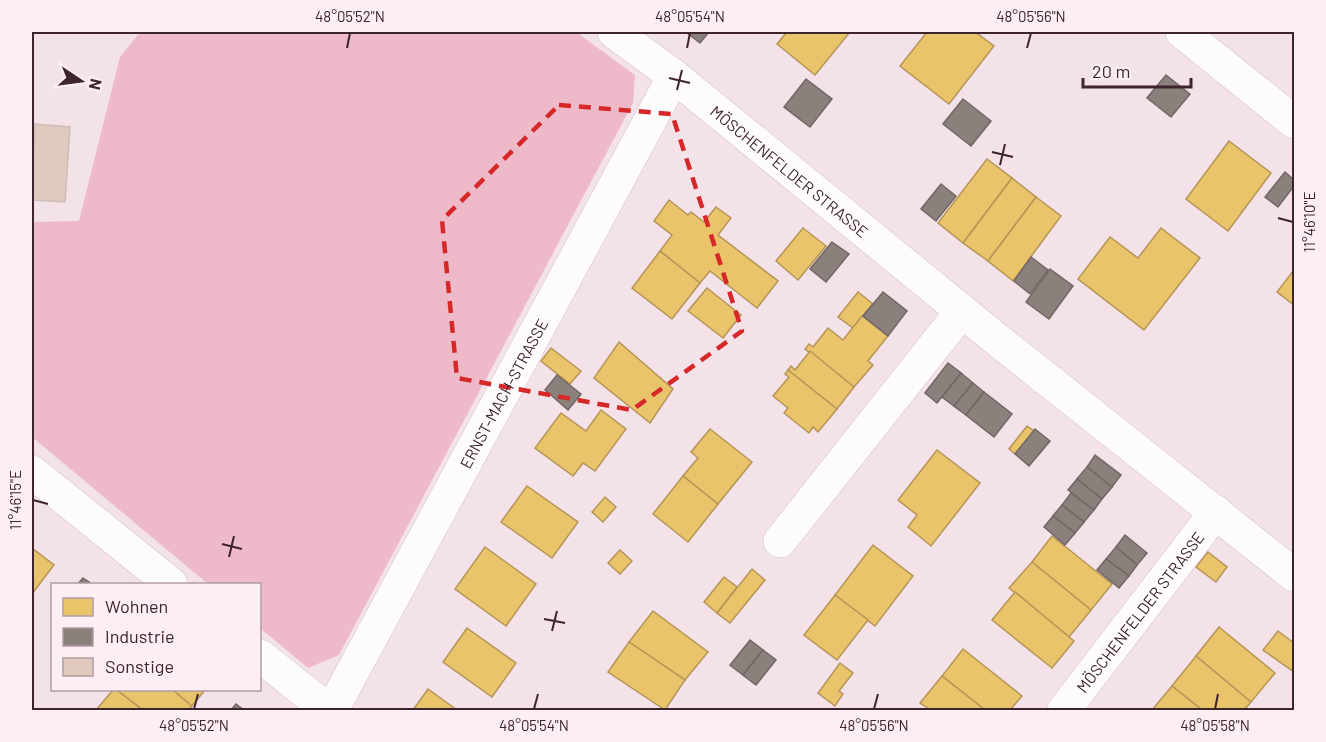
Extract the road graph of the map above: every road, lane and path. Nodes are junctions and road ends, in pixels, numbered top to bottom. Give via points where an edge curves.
1 (614, 32) edge
2 (1182, 32) edge
3 (674, 76) junction
4 (1294, 122) edge
5 (962, 311) junction
6 (32, 472) edge
7 (1216, 512) junction
8 (780, 542) dead end
9 (1294, 575) edge
10 (169, 583) edge
11 (261, 657) edge
12 (330, 711) edge
13 (1064, 711) edge

1 - 3 street, MÖSCHENFELDER STRASSE
2 - 4 street
3 - 5 street, MÖSCHENFELDER STRASSE
3 - 12 street, ERNST-MACH-STRASSE
5 - 7 street, MÖSCHENFELDER STRASSE
5 - 8 street
6 - 10 street
7 - 9 street, MÖSCHENFELDER STRASSE
7 - 13 street, MÖSCHENFELDER STRASSE
11 - 12 street

